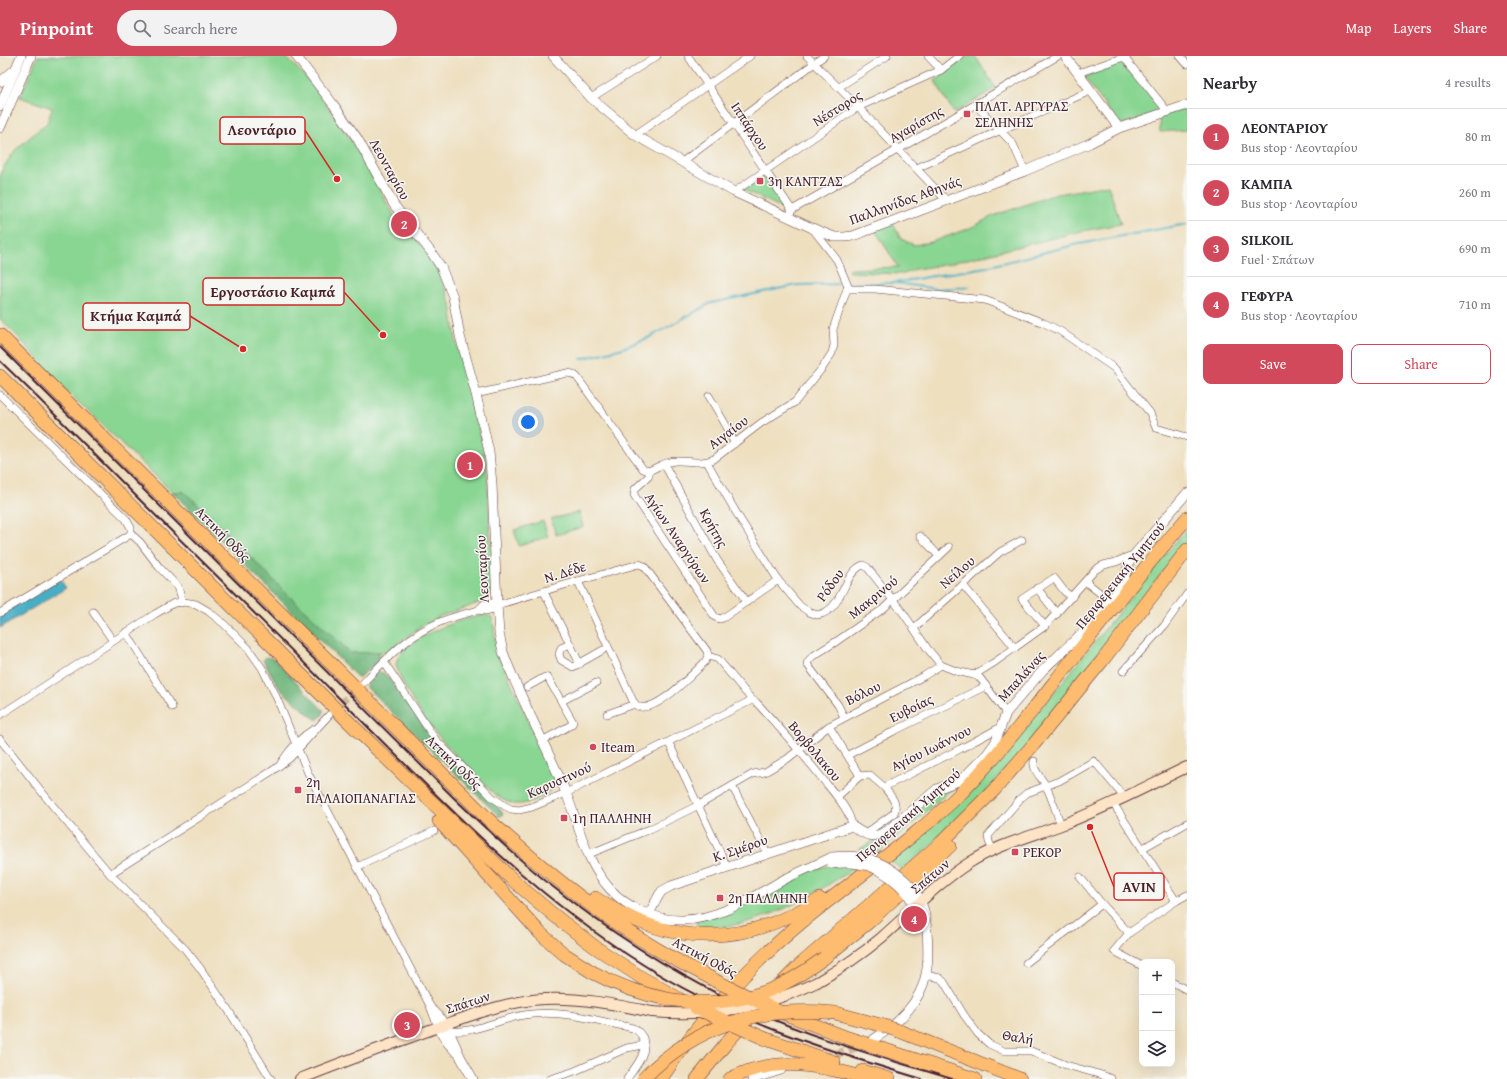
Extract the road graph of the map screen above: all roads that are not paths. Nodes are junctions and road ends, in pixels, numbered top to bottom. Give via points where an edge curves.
1 (21, 56) edge
2 (31, 56) edge
3 (296, 56) edge
4 (553, 56) edge
5 (657, 56) edge
6 (688, 56) edge
7 (750, 56) edge
8 (807, 56) edge
9 (824, 56) edge
10 (887, 56) edge
11 (928, 56) edge
12 (959, 56) edge
13 (1058, 56) edge
14 (1065, 56) edge
15 (1125, 56) edge
16 (1180, 56) edge
17 (814, 64) junction
18 (1187, 64) edge
19 (16, 67) junction
20 (941, 70) junction
21 (1078, 73) junction
22 (0, 82) edge
23 (707, 85) junction
24 (839, 87) junction
25 (1090, 91) junction
26 (6, 96) edge
27 (591, 98) junction
28 (976, 105) junction
29 (1187, 105) edge
30 (0, 106) edge
31 (858, 107) junction
32 (1168, 112) junction
33 (733, 124) junction
34 (0, 128) edge
35 (1119, 128) junction
36 (1001, 130) junction
37 (635, 135) junction
38 (899, 150) junction
39 (682, 162) junction
40 (917, 168) junction
41 (765, 171) junction
42 (1025, 171) junction
43 (734, 192) junction
44 (946, 200) junction
45 (790, 213) junction
46 (812, 228) junction
47 (848, 288) junction
48 (0, 335) edge
49 (0, 376) edge
50 (0, 386) edge
51 (0, 394) edge
52 (476, 394) junction
53 (709, 396) dead end
54 (47, 421) junction
55 (1187, 438) edge
56 (734, 444) junction
57 (708, 462) junction
58 (664, 464) junction
59 (649, 471) junction
60 (1187, 493) edge
61 (1187, 518) edge
62 (131, 534) junction
63 (920, 536) dead end
64 (1022, 540) dead end
65 (949, 547) dead end
66 (1187, 550) edge
67 (1134, 555) junction
68 (939, 556) junction
69 (578, 580) junction
70 (778, 580) junction
71 (1086, 582) junction
72 (963, 585) junction
73 (1037, 588) junction
74 (544, 592) junction
75 (1187, 594) edge
76 (1072, 597) junction
77 (894, 600) junction
78 (1110, 601) junction
79 (747, 602) junction
80 (181, 603) junction
81 (496, 606) junction
82 (93, 612) dead end
83 (0, 613) edge
84 (1057, 614) junction
85 (1045, 626) junction
86 (914, 628) junction
87 (126, 632) junction
88 (114, 641) junction
89 (570, 644) junction
90 (1015, 648) junction
91 (603, 650) dead end
92 (708, 656) junction
93 (384, 662) junction
94 (580, 664) junction
95 (941, 665) junction
96 (1123, 671) dead end
97 (974, 674) junction
98 (363, 683) tunnel mouth
99 (596, 683) dead end
100 (986, 686) junction
101 (527, 687) dead end
102 (751, 700) junction
103 (562, 701) junction
104 (635, 704) junction
105 (172, 707) dead end
106 (1006, 713) junction
107 (329, 714) tunnel mouth
108 (608, 714) dead end
109 (0, 716) edge
110 (844, 717) junction
111 (829, 726) junction
112 (999, 728) junction
113 (357, 730) junction
114 (1, 741) edge
115 (542, 741) junction
116 (669, 743) junction
117 (1034, 744) junction
118 (298, 746) junction
119 (799, 750) junction
120 (848, 755) junction
121 (1034, 761) dead end
122 (1187, 767) edge
123 (860, 776) junction
124 (1046, 785) junction
125 (732, 786) junction
126 (884, 787) junction
127 (566, 793) junction
128 (837, 797) junction
129 (1124, 797) junction
130 (470, 801) junction
131 (1113, 803) junction
132 (699, 805) junction
133 (930, 820) junction
134 (1187, 822) edge
135 (1061, 825) junction
136 (852, 826) junction
137 (434, 831) dead end
138 (865, 834) junction
139 (1143, 848) junction
140 (993, 850) junction
141 (767, 853) junction
142 (589, 854) junction
143 (357, 867) junction
144 (727, 867) junction
145 (110, 874) junction
146 (1080, 877) dead end
147 (1187, 895) edge
148 (1176, 901) junction
149 (918, 904) junction
150 (1102, 904) junction
151 (650, 914) junction
152 (1129, 933) junction
153 (1026, 963) dead end
154 (1139, 964) edge
155 (926, 975) junction
156 (1175, 984) edge
157 (1187, 990) edge
158 (443, 1029) junction
159 (874, 1039) tunnel mouth
160 (644, 1045) junction
161 (781, 1070) dead end
162 (272, 1079) edge
163 (300, 1079) edge
164 (304, 1079) edge
165 (473, 1079) edge
166 (550, 1079) edge
167 (627, 1079) edge
168 (643, 1079) edge
169 (661, 1079) edge
170 (697, 1079) edge
171 (730, 1079) edge
172 (752, 1079) edge
173 (870, 1079) edge
174 (889, 1079) edge
175 (975, 1079) edge
176 (1020, 1079) edge
177 (1111, 1079) edge

1 - 19 street
2 - 26 street
3 - 52 street, Λεονταρίου via 351,129 394,205 427,245 441,267 455,303 460,336
4 - 27 street, Παλληνίδος Αθηνάς
5 - 27 street
6 - 23 street, Ιππάρχου
7 - 23 street
8 - 17 street
9 - 17 street
10 - 24 street
11 - 20 street
12 - 20 street, Νέστορος
13 - 28 street, Αγαρίστης
14 - 21 street
15 - 21 street
15 - 32 street
16 - 18 street
17 - 24 street
17 - 33 street
19 - 22 street
19 - 26 street
20 - 31 street, Νέστορος
21 - 25 street
23 - 33 street, Ιππάρχου
23 - 37 street
24 - 31 street
25 - 35 street
25 - 36 street
26 - 30 street
26 - 34 street
27 - 37 street, Παλληνίδος Αθηνάς
28 - 36 street
28 - 38 street, Αγαρίστης
29 - 32 street, Παλληνίδος Αθηνάς
31 - 38 street
31 - 41 street, Νέστορος
32 - 35 street, Παλληνίδος Αθηνάς
33 - 39 street
33 - 41 street, Ιππάρχου
35 - 42 street, Παλληνίδος Αθηνάς
36 - 40 street
36 - 42 street via 1013,144
37 - 39 street, Παλληνίδος Αθηνάς
38 - 40 street
38 - 45 street, Αγαρίστης
39 - 43 street, Παλληνίδος Αθηνάς
40 - 44 street
41 - 43 street, Νέστορος
41 - 45 street, Ιππάρχου
42 - 44 street, Παλληνίδος Αθηνάς
43 - 45 street, Παλληνίδος Αθηνάς
44 - 46 street, Παλληνίδος Αθηνάς via 853,236 834,237
45 - 46 street, Παλληνίδος Αθηνάς
46 - 47 street via 837,260
47 - 55 street via 985,300 1044,323 1114,368 1150,413 1156,428
47 - 56 street, Αιγαίου via 833,329 832,354 823,367 795,402
48 - 130 highway, Αττική Οδός
49 - 54 highway
50 - 54 highway
51 - 62 street via 126,519
52 - 59 street via 567,373 573,374 639,464
52 - 81 street, Λεονταρίου via 492,474
53 - 56 street
54 - 113 highway
56 - 57 street, Αιγαίου
57 - 58 street, Αιγαίου via 675,460
57 - 70 street, Ρόδου
58 - 59 street, Αιγαίου
58 - 79 street, Κρήτης via 717,560
59 - 79 street, Αγίων Αναργύρων via 649,476 635,489 634,495 716,617 720,619
60 - 67 street, Μπαλάνας
61 - 133 highway, Περιφερειακή Υμηττού via 999,751 963,790
62 - 80 street via 178,587
62 - 83 street
63 - 68 street
64 - 72 street, Νείλου via 1000,552
65 - 68 street, Μακρινού
66 - 117 highway
67 - 71 street via 1102,565
67 - 78 street, Μπαλάνας via 1122,584
68 - 77 street, Μακρινού
69 - 74 street, Ν. Δέδε
69 - 92 street, Ν. Δέδε via 639,564 644,566 707,651
69 - 104 street
70 - 77 street, Ρόδου via 804,609 817,615 823,614 832,608 851,576 863,565
70 - 79 street
71 - 76 street
71 - 78 street
72 - 86 street, Νείλου
72 - 90 street
73 - 76 street via 1054,578
73 - 84 street
73 - 85 street via 1022,599
74 - 81 street, Ν. Δέδε
74 - 89 street
75 - 96 street via 1164,626
76 - 84 street
77 - 86 street, Ρόδου
77 - 110 street, Μακρινού via 808,661 807,664 838,704
78 - 106 street, Μπαλάνας via 1083,632 1043,670
80 - 87 street via 174,603
80 - 118 street via 196,604 208,611 248,648 262,668
81 - 93 street, Ν. Δέδε via 490,610 478,610 450,618 426,629 406,642
81 - 115 street, Λεονταρίου via 503,652
82 - 88 street
84 - 85 street
85 - 90 street
86 - 95 street, Ρόδου via 926,648
87 - 88 street
87 - 105 street
88 - 109 street
89 - 94 street
89 - 94 street via 561,648 561,660 573,667
90 - 97 street
91 - 94 street
92 - 102 street, Βορβολακου via 718,659
92 - 104 street via 705,662 668,696 646,707
93 - 98 street, Ν. Δέδε
93 - 127 street, Καρυστινού via 435,739 498,802 511,809 524,810
95 - 97 street, Ρόδου
95 - 110 street, Βόλου
97 - 100 street
99 - 103 street
100 - 106 street
100 - 120 street, Ευβοίας
101 - 103 street via 545,677 548,678
102 - 116 street, Καρυστινού
102 - 119 street, Βορβολακου via 756,702
103 - 115 street via 573,722
104 - 108 street
106 - 112 street, Μπαλάνας
107 - 118 street via 316,728 305,734
110 - 111 street, Βόλου
111 - 119 street, Βόλου
111 - 120 street
112 - 126 street, Αγίου Ιωάννου
112 - 138 street, Μπαλάνας via 995,743 987,754 961,780 937,789 881,834
113 - 117 highway, bridge via 540,933 564,954 619,986 679,1001 709,1002 740,999 771,990 792,980 824,958 870,921 964,833
113 - 174 highway, bridge via 497,865 555,916 616,962 669,994 730,1025 813,1056
114 - 145 street
115 - 127 street, Λεονταρίου
116 - 127 street, Καρυστινού
116 - 132 street
117 - 170 highway via 995,789 941,843 800,965 733,1036
118 - 143 street via 308,773
118 - 145 street via 264,777
119 - 125 street, Βόλου via 765,772 755,773
119 - 128 street, Βορβολακου
120 - 123 street
121 - 124 street via 1035,769
122 - 129 main road, Σπάτων
123 - 126 street, Αγίου Ιωάννου via 870,775
123 - 128 street
124 - 129 street via 1059,781 1094,761
124 - 135 street
124 - 140 street via 1020,798 991,833 988,839
125 - 132 street, Βόλου
125 - 141 street
126 - 138 street via 894,801 894,813
127 - 142 street, Λεονταρίου
128 - 136 street, Βορβολακου via 852,820
129 - 131 main road, Σπάτων
130 - 133 highway via 554,869 605,904 662,930 702,935 742,932 787,917 837,887
130 - 175 highway, Αττική Οδός, bridge via 521,850 613,921 657,949 778,1011 848,1038
131 - 135 main road, Σπάτων
131 - 139 street
132 - 142 street, Βόλου
132 - 144 street
133 - 169 highway, Περιφερειακή Υμηττού via 779,942 717,1005
134 - 139 street
135 - 140 main road, Σπάτων
136 - 138 street
136 - 141 street, Κ. Σμέρου
137 - 143 street
139 - 148 street
140 - 149 main road, Σπάτων via 959,870
141 - 144 street, Κ. Σμέρου
142 - 151 street, Λεονταρίου via 610,889 630,905
143 - 158 street
144 - 151 street, Κ. Σμέρου via 662,891
145 - 162 street via 200,968
146 - 150 street
147 - 148 street
148 - 152 street
149 - 151 street, Λεονταρίου, bridge via 894,870 876,861 845,856 811,867 734,906 706,917 670,920
149 - 155 street, Λεονταρίου via 927,932
149 - 158 main road, Σπάτων, bridge via 862,953 817,982 774,1000 732,1010 687,1014 544,1005 514,1009
150 - 152 street
150 - 153 street
152 - 154 street via 1114,951
155 - 159 street, Λεονταρίου via 916,998 906,1012 887,1031
155 - 177 street, Θαλή via 940,978 944,982 969,1022 989,1044 1004,1051 1031,1051
156 - 157 street
158 - 160 street via 464,1032 525,1014 554,1014 590,1018 634,1029 641,1034
158 - 163 main road, Σπάτων via 355,1057
158 - 164 main road, Σπάτων via 358,1062
158 - 165 street via 453,1040
160 - 166 street via 627,1048
160 - 167 street via 643,1053
161 - 172 street
168 - 176 highway, bridge via 692,1040 712,1030 761,1014 815,1011 835,1013 884,1026
171 - 173 highway via 760,1068 793,1064 820,1067

